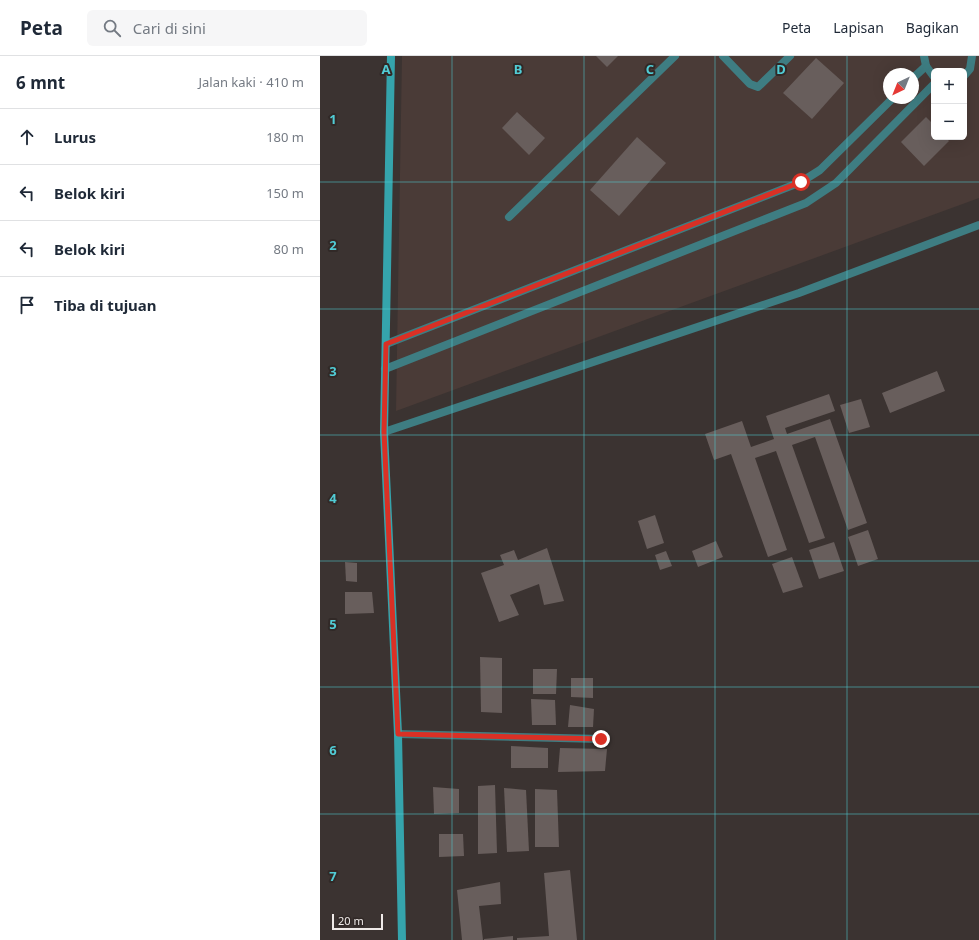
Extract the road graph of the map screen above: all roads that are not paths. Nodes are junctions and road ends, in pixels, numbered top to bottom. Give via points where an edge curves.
1 (391, 56) edge
2 (675, 56) edge
3 (723, 56) edge
4 (790, 56) edge
5 (924, 56) edge
6 (974, 59) edge
7 (926, 66) junction
8 (919, 72) edge
9 (967, 72) edge
10 (931, 73) edge
11 (931, 87) edge
12 (887, 104) edge
13 (509, 217) dead end
14 (979, 225) edge
15 (386, 344) junction
16 (385, 369) junction
17 (384, 432) junction
18 (398, 734) junction
19 (601, 739) dead end
20 (402, 940) edge

1 - 15 street
2 - 13 street
3 - 4 street via 750,84 758,87
5 - 7 street
6 - 9 street
7 - 8 street
7 - 10 street
11 - 16 street via 836,183 806,203
12 - 15 street via 820,170 801,182
14 - 17 street via 798,293
15 - 16 street
16 - 17 street
17 - 18 street
18 - 19 street
18 - 20 street

